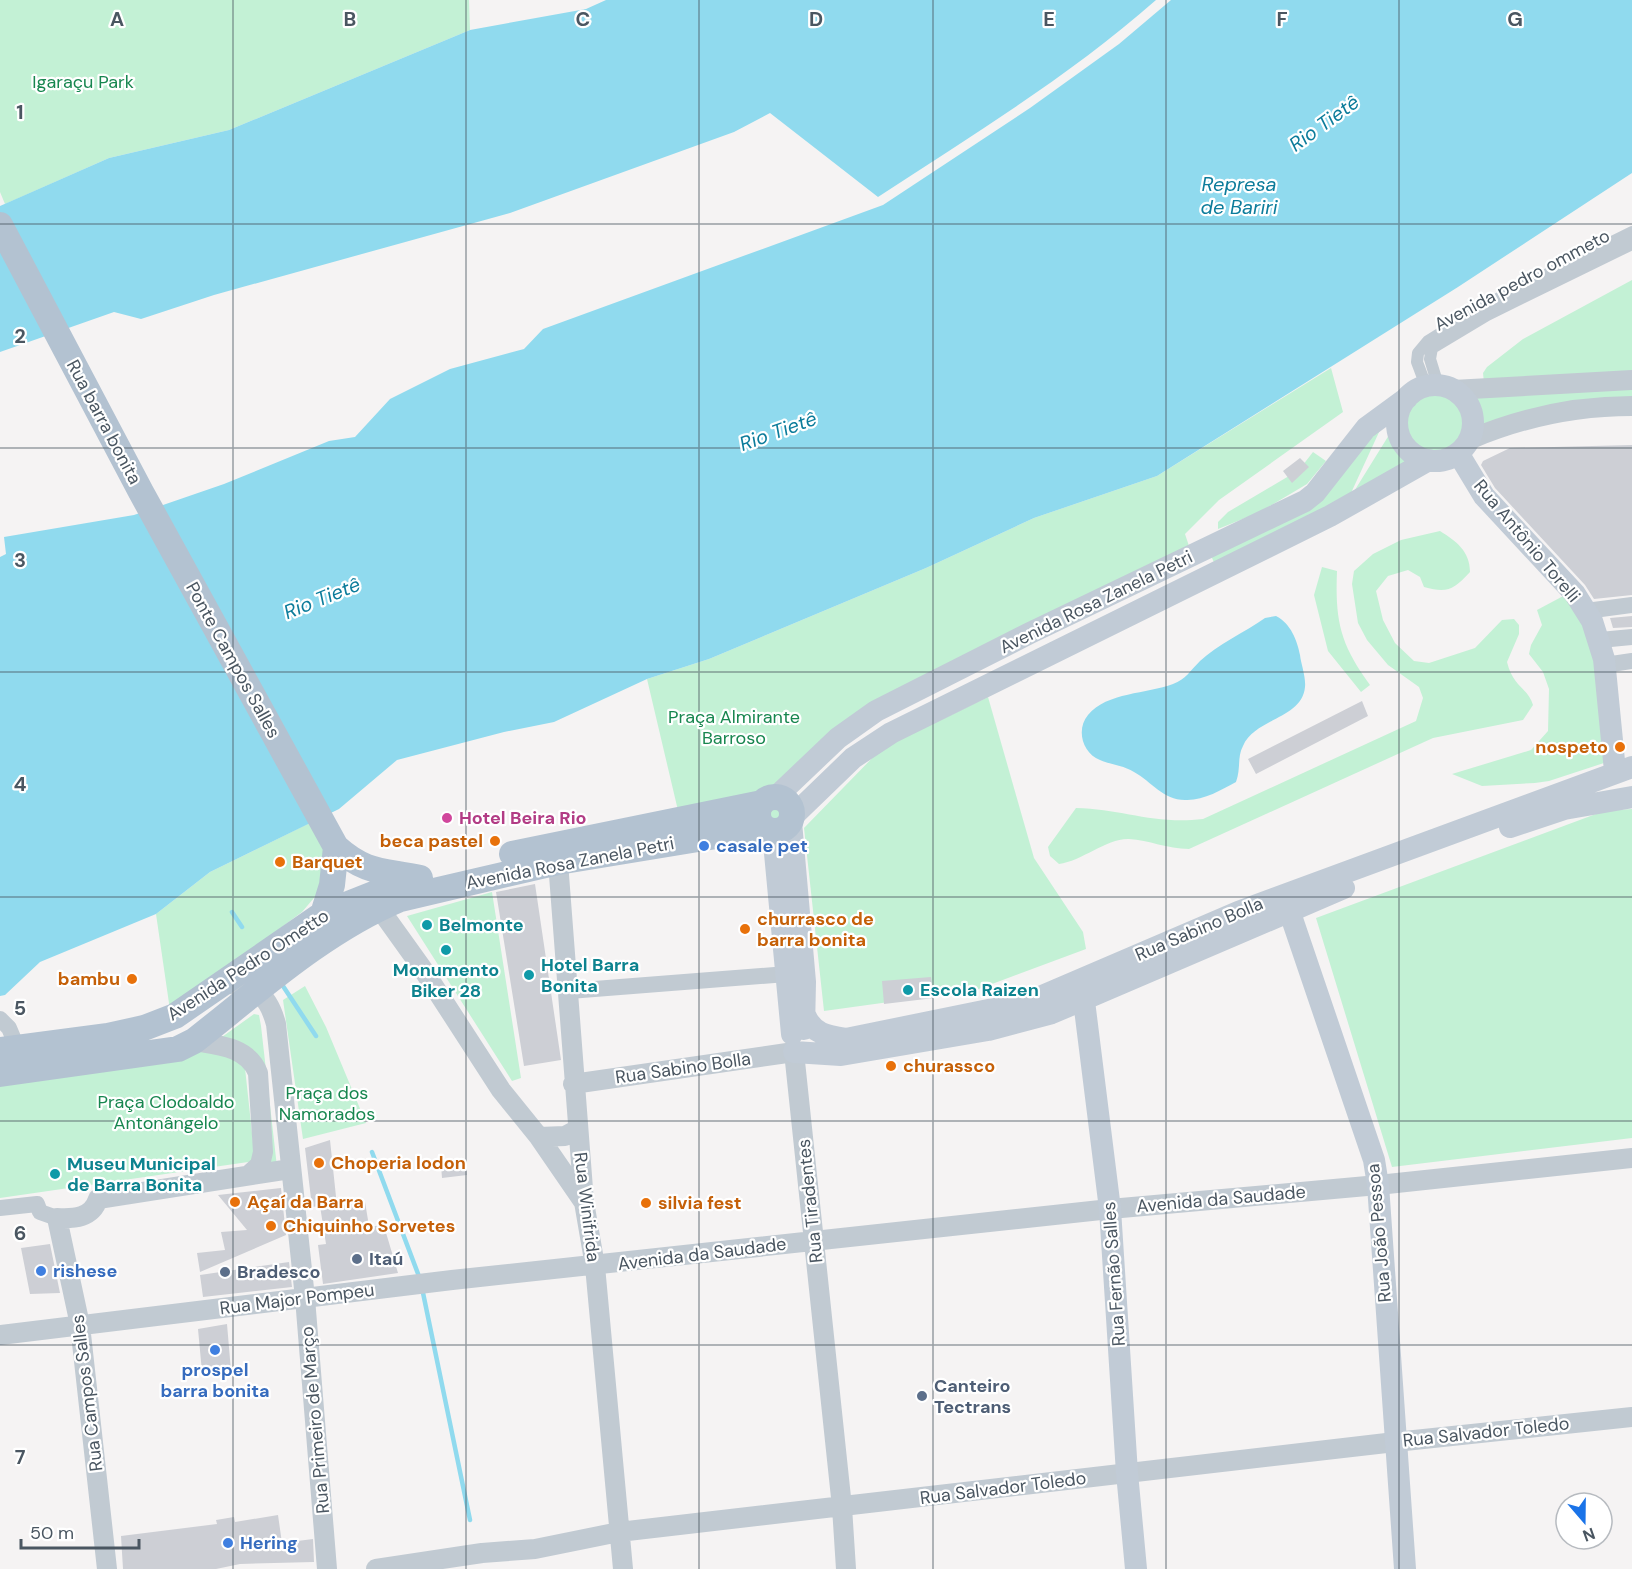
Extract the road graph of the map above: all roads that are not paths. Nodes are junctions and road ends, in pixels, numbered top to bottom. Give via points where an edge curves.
1 (0, 225) edge
2 (1632, 232) edge
3 (1632, 243) edge
4 (1632, 380) edge
5 (1431, 390) junction
6 (1632, 406) edge
7 (1464, 446) junction
8 (1429, 460) junction
9 (141, 492) joint
10 (1200, 551) junction
11 (1211, 573) junction
12 (1632, 605) edge
13 (1586, 611) junction
14 (1632, 637) edge
15 (1600, 640) junction
16 (1632, 661) edge
17 (1605, 665) junction
18 (1619, 770) edge
19 (1632, 796) edge
20 (1597, 802) junction
21 (776, 816) junction
22 (331, 838) junction
23 (557, 853) junction
24 (420, 878) junction
25 (379, 908) junction
26 (1289, 910) junction
27 (323, 914) junction
28 (269, 970) junction
29 (787, 974) junction
30 (1083, 989) junction
31 (569, 991) junction
32 (806, 1015) junction
33 (175, 1016) junction
34 (0, 1019) edge
35 (186, 1045) junction
36 (794, 1052) junction
37 (9, 1060) edge
38 (573, 1084) junction
39 (578, 1130) junction
40 (539, 1137) junction
41 (1632, 1158) edge
42 (290, 1169) junction
43 (249, 1175) junction
44 (1378, 1185) junction
45 (584, 1202) junction
46 (0, 1208) edge
47 (1110, 1209) junction
48 (57, 1218) junction
49 (814, 1241) junction
50 (595, 1266) junction
51 (304, 1298) junction
52 (80, 1325) junction
53 (0, 1335) edge
54 (1632, 1417) edge
55 (1395, 1442) junction
56 (1127, 1473) junction
57 (842, 1507) junction
58 (619, 1532) junction
59 (107, 1569) edge
60 (327, 1569) edge
61 (376, 1569) edge
62 (623, 1569) edge
63 (846, 1569) edge
64 (1136, 1569) edge
65 (1405, 1569) edge

1 - 9 main road, Rua barra bonita
2 - 5 street, Avenida pedro ommeto via 1491,302 1428,341 1418,353 1417,362
3 - 5 street, Avenida pedro ommeto via 1487,315 1432,348
4 - 5 street
5 - 7 main road via 1469,406 1473,417
5 - 8 main road via 1399,416 1400,435 1406,447
5 - 10 main road, Avenida Rosa Zanela Petri via 1366,428 1311,498
6 - 7 street via 1519,420
7 - 8 main road via 1447,459
7 - 13 main road, Rua Antônio Torelli via 1484,496 1575,594
8 - 11 main road, Avenida Rosa Zanela Petri via 1330,516
9 - 22 main road, Ponte Campos Salles
10 - 11 main road
10 - 21 main road, Avenida Rosa Zanela Petri via 876,711 838,738
11 - 21 main road, Avenida Rosa Zanela Petri via 870,745
12 - 13 street
13 - 15 main road, Rua Antônio Torelli
14 - 15 street
15 - 17 main road, Rua Antônio Torelli
16 - 17 street
17 - 18 main road, Rua Antônio Torelli
18 - 19 main road, Rua Antônio Torelli via 1621,788
18 - 20 main road
18 - 30 main road, Rua Sabino Bolla via 1238,912
19 - 20 main road, Rua Sabino Bolla
20 - 26 main road, Rua Sabino Bolla via 1414,860
21 - 23 main road, Avenida Rosa Zanela Petri
21 - 29 main road, Rua Tiradentes
21 - 32 main road
22 - 24 main road via 354,863
22 - 27 main road via 332,885
23 - 24 main road, Avenida Rosa Zanela Petri
23 - 25 main road, Avenida Rosa Zanela Petri
23 - 31 street, Rua Winifrida
24 - 27 main road, Avenida Pedro Ometto
25 - 28 main road, Avenida Pedro Ometto
25 - 40 street via 501,1090
26 - 30 main road, Rua Sabino Bolla
26 - 44 main road, Rua João Pessoa via 1374,1160
27 - 28 main road, Avenida Pedro Ometto
28 - 33 main road, Avenida Pedro Ometto via 223,983
28 - 35 main road, Avenida Pedro Ometto
28 - 42 street, Rua Primeiro de Março
29 - 31 street
29 - 36 main road, Rua Tiradentes
30 - 32 main road, Rua Sabino Bolla via 846,1039 823,1036
30 - 36 main road, Rua Sabino Bolla via 1052,1013 988,1030 841,1055
30 - 47 main road, Rua Fernão Salles
31 - 38 street, Rua Winifrida
32 - 36 main road via 804,1032
33 - 35 main road via 171,1029
33 - 37 main road, Avenida Pedro Ometto
34 - 37 street via 9,1028
35 - 37 main road, Avenida Pedro Ometto
35 - 43 street via 234,1050 255,1066 263,1152 260,1165
36 - 38 street, Rua Sabino Bolla
36 - 49 street, Rua Tiradentes
38 - 39 street, Rua Winifrida
39 - 40 street via 565,1136
39 - 45 street, Rua Winifrida
40 - 45 street
41 - 44 street, Avenida da Saudade
42 - 43 street
42 - 51 street, Rua Primeiro de Março
43 - 48 street via 98,1199 88,1213 75,1219
44 - 47 street, Avenida da Saudade
44 - 55 main road, Rua João Pessoa
45 - 50 street, Rua Winifrida
46 - 48 street via 37,1204 40,1212
47 - 49 street, Avenida da Saudade
47 - 56 main road, Rua Fernão Salles
48 - 52 street, Rua Campos Salles
49 - 50 street, Avenida da Saudade
49 - 57 street, Rua Tiradentes
50 - 51 street, Rua Major Pompeu
50 - 58 street, Rua Winifrida
51 - 52 street, Rua Major Pompeu
51 - 60 street, Rua Primeiro de Março
52 - 53 street, Rua Major Pompeu
52 - 59 street, Rua Campos Salles
54 - 55 street, Rua Salvador Toledo
55 - 56 street, Rua Salvador Toledo
55 - 65 main road, Rua João Pessoa
56 - 57 street, Rua Salvador Toledo
56 - 64 main road, Rua Fernão Salles
57 - 58 street, Rua Salvador Toledo
57 - 63 street, Rua Tiradentes
58 - 61 street, Rua Salvador Toledo via 535,1549
58 - 62 street, Rua Winifrida

